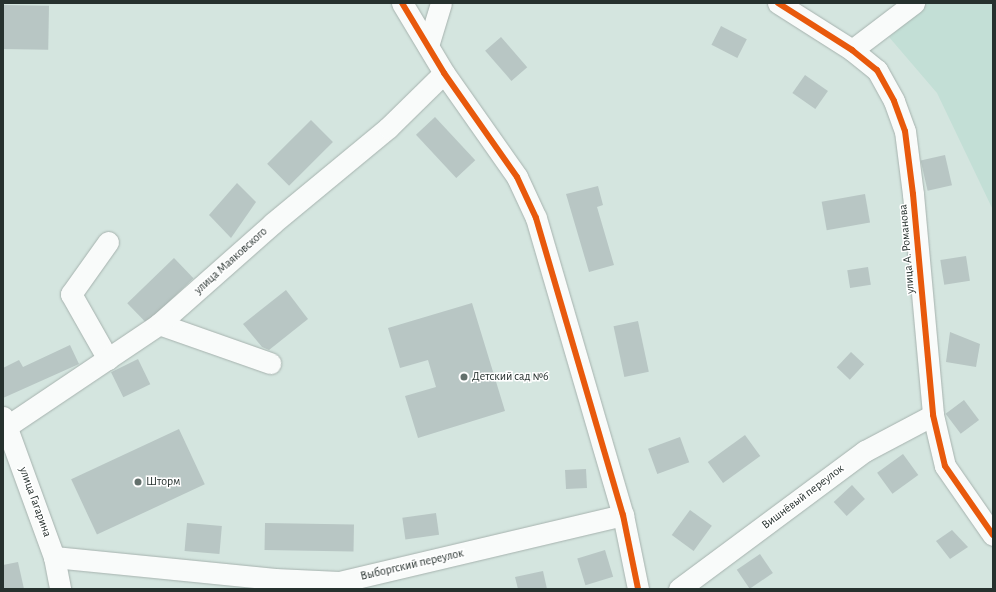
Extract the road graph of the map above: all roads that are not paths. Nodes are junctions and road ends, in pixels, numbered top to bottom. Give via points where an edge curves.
1 (402, 3) edge
2 (441, 3) edge
3 (778, 3) edge
4 (914, 3) edge
5 (428, 46) junction
6 (852, 50) junction
7 (444, 73) junction
8 (108, 242) dead end
9 (159, 324) junction
10 (108, 359) junction
11 (270, 363) dead end
12 (933, 415) junction
13 (5, 424) edge
14 (623, 515) junction
15 (993, 535) edge
16 (54, 557) junction
17 (60, 589) edge
18 (638, 589) edge
19 (679, 589) edge

1 - 5 street
2 - 5 street
3 - 6 street, улица А. Романова
4 - 6 street
5 - 7 street
6 - 12 street, улица А. Романова via 877,70 894,101 905,132
7 - 9 street, улица Маяковского via 388,128 273,223
7 - 14 street via 517,177 536,218
8 - 10 street via 71,294
9 - 10 street, улица Маяковского
9 - 11 street
10 - 13 street, улица Маяковского
12 - 15 street, улица А. Романова via 945,466
12 - 19 street, Вишнёвый переулок via 865,451
13 - 16 street, улица Гагарина
14 - 16 street, Выборгский переулок via 339,582 275,580
14 - 18 street
16 - 17 street, улица Гагарина

